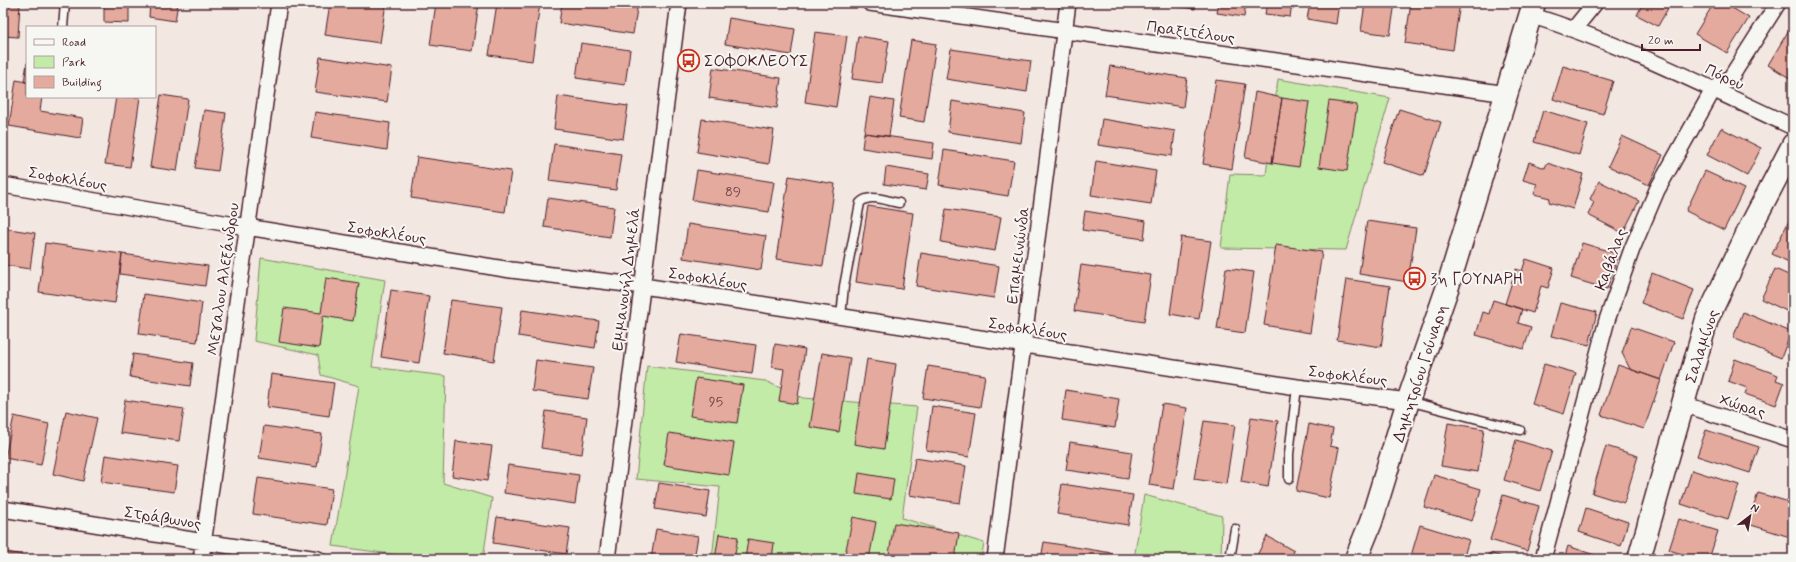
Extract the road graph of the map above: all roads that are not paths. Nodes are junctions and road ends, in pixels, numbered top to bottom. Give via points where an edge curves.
1 (65, 3) edge
2 (279, 3) edge
3 (679, 3) edge
4 (870, 3) edge
5 (1068, 3) edge
6 (1595, 3) edge
7 (1778, 3) edge
8 (1532, 9) edge
9 (63, 26) edge
10 (1574, 28) junction
11 (1064, 31) junction
12 (1713, 90) junction
13 (1507, 94) junction
14 (1793, 127) edge
15 (1793, 145) edge
16 (3, 185) edge
17 (899, 202) dead end
18 (247, 227) junction
19 (642, 286) junction
20 (841, 317) junction
21 (1023, 345) junction
22 (1297, 387) junction
23 (1408, 401) junction
24 (1683, 404) junction
25 (1520, 430) dead end
26 (1793, 440) edge
27 (1288, 479) dead end
28 (3, 508) edge
29 (1235, 529) dead end
30 (204, 542) junction
31 (201, 559) edge
32 (318, 559) edge
33 (607, 559) edge
34 (995, 559) edge
35 (1230, 559) edge
36 (1356, 559) edge
37 (1543, 559) edge
38 (1639, 559) edge

1 - 9 lane
2 - 18 street, Μεγαλου Αλεξάνδρου
3 - 19 street, Εμμανουήλ Δημελά
4 - 11 street, Πραξιτέλους
5 - 11 street, Επαμεινώνδα
6 - 10 street
7 - 12 street, Καβάλας via 1731,77
8 - 10 street, Πόρου
8 - 13 main road, Δημητρίου Γούναρη
10 - 12 street, Πόρου
11 - 13 street, Πραξιτέλους
11 - 21 street, Επαμεινώνδα
12 - 14 street, Πόρου
12 - 37 street, Καβάλας via 1657,190 1632,249 1608,320
13 - 23 main road, Δημητρίου Γούναρη via 1447,289
15 - 24 main road, Σαλαμίνος via 1707,319
16 - 18 street, Σοφοκλέους
17 - 20 lane via 864,198 860,202 844,286
18 - 19 street, Σοφοκλέους via 511,270
18 - 30 street, Μεγαλου Αλεξάνδρου
19 - 20 street, Σοφοκλέους
19 - 33 street, Εμμανουήλ Δημελά
20 - 21 street, Σοφοκλέους
21 - 22 street, Σοφοκλέους
21 - 34 street, Επαμεινώνδα
22 - 23 street, Σοφοκλέους
22 - 27 lane
23 - 25 lane
23 - 36 main road, Δημητρίου Γούναρη via 1371,522
24 - 26 street, Χώρας
24 - 38 main road, Σαλαμίνος
28 - 30 street, Στράβωνος
29 - 35 lane
30 - 31 street, Μεγαλου Αλεξάνδρου
30 - 32 street, Στράβωνος

